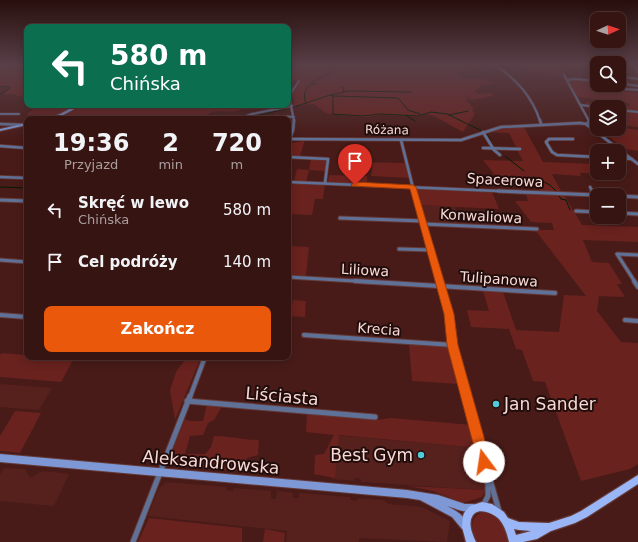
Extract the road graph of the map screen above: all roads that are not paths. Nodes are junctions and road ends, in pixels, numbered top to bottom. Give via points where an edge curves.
1 (522, 89) edge
2 (573, 89) edge
3 (291, 103) edge
4 (581, 105) junction
5 (292, 106) joint
6 (590, 106) edge
7 (74, 108) edge
8 (282, 108) edge
9 (626, 111) edge
10 (638, 112) edge
11 (0, 114) edge
12 (18, 114) dead end
13 (56, 116) edge
14 (246, 116) edge
15 (291, 118) edge
16 (294, 118) junction
17 (0, 124) edge
18 (541, 124) junction
19 (586, 124) junction
20 (22, 125) joint
21 (0, 130) edge
22 (483, 132) junction
23 (291, 134) edge
24 (573, 139) dead end
25 (401, 140) junction
26 (291, 141) edge
27 (0, 146) edge
28 (24, 148) edge
29 (483, 148) dead end
30 (493, 148) junction
31 (520, 150) dead end
32 (500, 155) dead end
33 (291, 157) edge
34 (590, 157) edge
35 (626, 159) edge
36 (632, 159) junction
37 (638, 164) edge
38 (0, 177) edge
39 (24, 178) edge
40 (291, 182) edge
41 (325, 183) junction
42 (413, 187) junction
43 (590, 195) edge
44 (626, 196) edge
45 (638, 197) edge
46 (0, 200) edge
47 (24, 201) edge
48 (576, 212) dead end
49 (590, 212) edge
50 (626, 213) edge
51 (638, 214) edge
52 (340, 218) dead end
53 (423, 222) junction
54 (537, 229) dead end
55 (399, 249) dead end
56 (431, 250) junction
57 (638, 255) edge
58 (0, 260) edge
59 (24, 262) edge
60 (291, 277) edge
61 (440, 286) junction
62 (638, 287) edge
63 (555, 293) dead end
64 (0, 315) edge
65 (24, 317) edge
66 (625, 320) dead end
67 (638, 321) edge
68 (304, 335) dead end
69 (453, 345) junction
70 (204, 360) edge
71 (187, 401) junction
72 (375, 417) dead end
73 (0, 458) edge
74 (159, 473) junction
75 (488, 479) junction
76 (638, 479) edge
77 (419, 495) junction
78 (483, 506) junction
79 (474, 508) junction
80 (499, 513) junction
81 (508, 522) junction
82 (549, 527) junction
83 (467, 529) junction
84 (133, 542) edge
85 (471, 542) edge
86 (516, 542) edge

1 - 18 street via 533,102
2 - 4 street
3 - 5 street
4 - 6 street
4 - 19 street via 590,121
5 - 16 street
7 - 13 main road
8 - 14 street
9 - 10 street
11 - 12 street
15 - 16 street
16 - 23 street
17 - 20 street
18 - 19 street, Różana
18 - 22 street, Różana
19 - 36 street
20 - 21 main road
22 - 25 street, Różana via 460,140
22 - 30 street
24 - 34 street via 549,139 546,142 557,155
25 - 26 street, Różana
25 - 42 street
27 - 28 street
29 - 30 street
30 - 31 street
30 - 32 street
33 - 41 street via 328,159
35 - 36 street
36 - 37 street
38 - 39 street
40 - 41 street, Spacerowa
41 - 42 street, Spacerowa
42 - 43 street, Spacerowa
42 - 53 street
44 - 45 street
46 - 47 street
48 - 49 street
50 - 51 street
52 - 53 street, Konwaliowa
53 - 54 street, Konwaliowa
53 - 56 street
55 - 56 street
56 - 61 street
57 - 62 street via 617,254
58 - 59 street
60 - 61 street, Liliowa
61 - 63 street, Tulipanowa
61 - 69 street via 449,314
64 - 65 street
66 - 67 street
68 - 69 street, Krecia
69 - 75 street
70 - 71 street
71 - 72 street, Liściasta
71 - 74 street
73 - 74 main road, Aleksandrowska
74 - 77 main road, Aleksandrowska
74 - 84 street
75 - 78 street via 488,496
75 - 80 street
76 - 82 main road via 593,509 572,520
77 - 79 main road, Aleksandrowska via 465,508
77 - 83 main road, Aleksandrowska via 455,514
78 - 79 main road
78 - 80 main road
79 - 83 main road via 468,516
80 - 81 main road
81 - 82 main road via 520,526
81 - 86 main road
82 - 86 main road
83 - 85 main road

